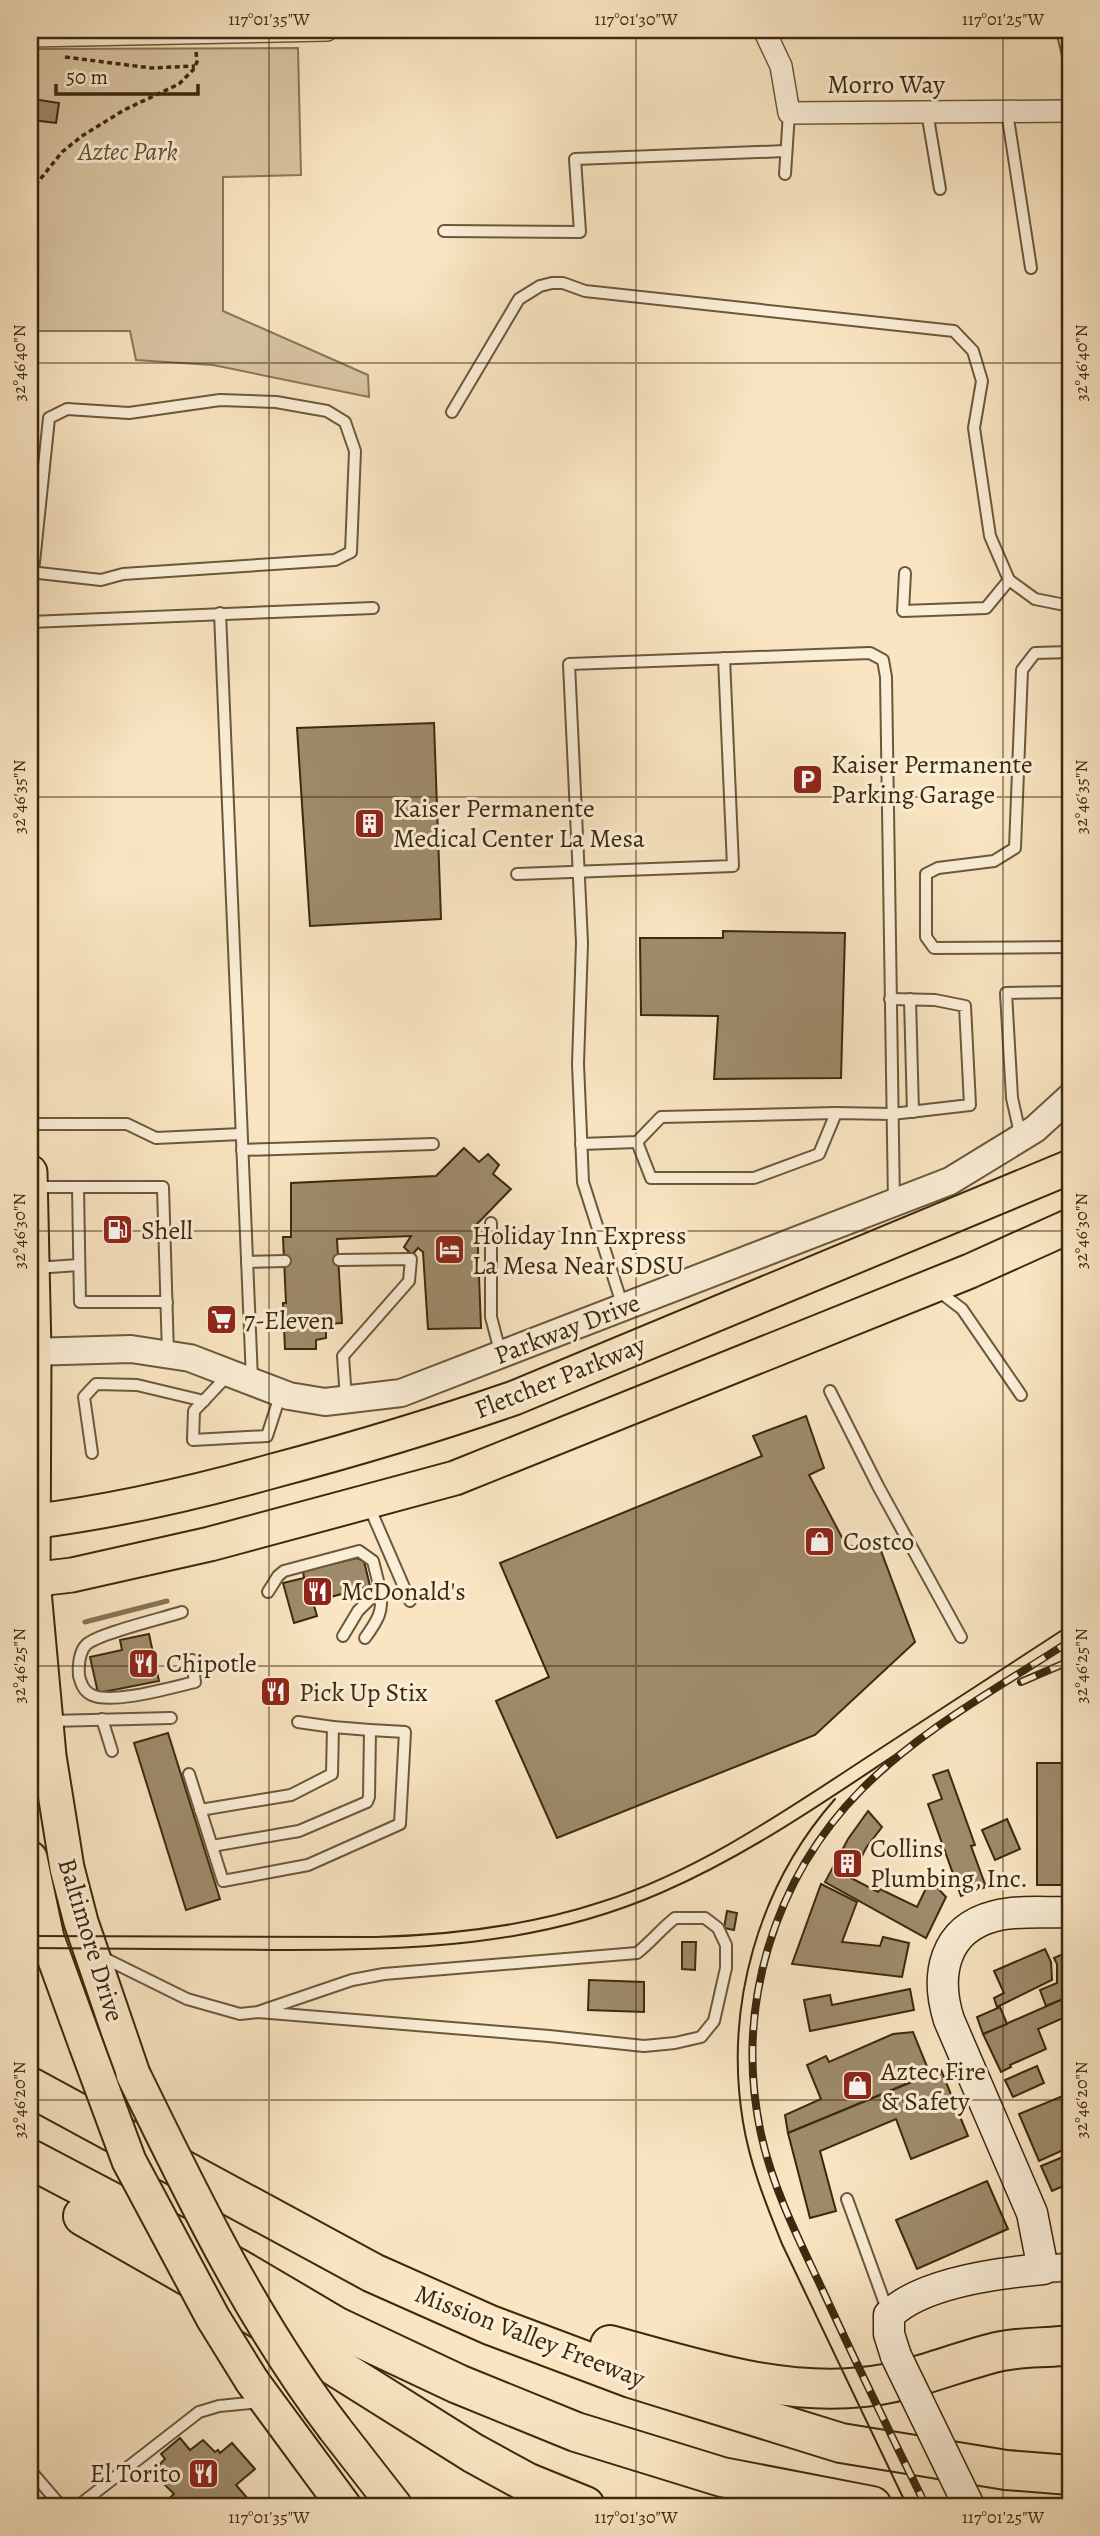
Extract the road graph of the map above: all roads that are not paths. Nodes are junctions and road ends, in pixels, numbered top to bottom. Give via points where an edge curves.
1 (327, 30) edge
2 (764, 30) edge
3 (1062, 30) edge
4 (30, 36) edge
5 (1070, 64) edge
6 (1070, 111) edge
7 (927, 112) junction
8 (1007, 112) junction
9 (789, 113) junction
10 (786, 151) junction
11 (785, 174) dead end
12 (940, 190) dead end
13 (444, 231) dead end
14 (1031, 268) dead end
15 (452, 412) dead end
16 (31, 572) edge
17 (905, 573) dead end
18 (1009, 580) junction
19 (1070, 607) edge
20 (373, 608) dead end
21 (220, 613) junction
22 (30, 622) edge
23 (1070, 652) edge
24 (724, 658) junction
25 (580, 872) junction
26 (517, 874) dead end
27 (1070, 947) edge
28 (1070, 992) edge
29 (890, 999) junction
30 (910, 999) junction
31 (1070, 1097) edge
32 (913, 1112) junction
33 (836, 1113) junction
34 (892, 1114) junction
35 (30, 1124) edge
36 (241, 1135) junction
37 (1021, 1138) junction
38 (637, 1142) junction
39 (433, 1144) dead end
40 (581, 1144) junction
41 (242, 1150) junction
42 (1070, 1167) edge
43 (30, 1172) edge
44 (30, 1187) edge
45 (78, 1187) junction
46 (894, 1203) junction
47 (491, 1223) dead end
48 (1070, 1226) edge
49 (339, 1260) dead end
50 (285, 1261) dead end
51 (247, 1262) junction
52 (79, 1265) junction
53 (32, 1268) junction
54 (932, 1287) junction
55 (167, 1302) junction
56 (624, 1307) junction
57 (32, 1352) edge
58 (168, 1354) junction
59 (500, 1355) junction
60 (241, 1378) junction
61 (830, 1391) dead end
62 (281, 1393) junction
63 (1021, 1395) dead end
64 (346, 1399) junction
65 (204, 1401) junction
66 (92, 1453) dead end
67 (367, 1502) junction
68 (31, 1522) edge
69 (32, 1580) edge
70 (380, 1589) junction
71 (268, 1592) dead end
72 (410, 1601) dead end
73 (182, 1612) dead end
74 (343, 1636) dead end
75 (961, 1637) dead end
76 (365, 1638) dead end
77 (192, 1660) dead end
78 (171, 1718) dead end
79 (102, 1720) junction
80 (45, 1721) junction
81 (298, 1722) dead end
82 (333, 1727) junction
83 (370, 1730) junction
84 (112, 1751) dead end
85 (189, 1774) dead end
86 (200, 1810) junction
87 (212, 1846) junction
88 (30, 1858) edge
89 (1070, 1912) edge
90 (91, 1951) junction
91 (55, 1962) junction
92 (258, 2012) junction
93 (30, 2057) edge
94 (30, 2087) edge
95 (30, 2160) edge
96 (30, 2185) edge
97 (215, 2188) junction
98 (847, 2199) dead end
99 (1057, 2268) edge
100 (373, 2273) junction
101 (888, 2315) junction
102 (1070, 2330) edge
103 (1070, 2348) edge
104 (1001, 2351) junction
105 (259, 2391) junction
106 (30, 2470) edge
107 (1070, 2476) edge
108 (61, 2506) edge
109 (78, 2506) edge
110 (344, 2506) edge
111 (395, 2506) edge
112 (585, 2506) edge
113 (872, 2506) edge
114 (969, 2506) edge

1 - 4 street
2 - 9 street via 781,66
3 - 5 lane
6 - 8 street, Morro Way
7 - 8 street, Morro Way
7 - 9 street, Morro Way
7 - 12 lane
8 - 14 lane
9 - 10 lane
10 - 11 lane
10 - 13 lane via 575,159 580,232
15 - 18 lane via 519,299 552,283 585,291 954,331 972,351 982,381 974,428 990,536
16 - 16 lane via 49,418 67,409 129,414 220,400 276,402 327,411 345,422 355,451 351,552 335,561 123,574 101,580
17 - 18 lane via 903,611 986,608
18 - 19 lane via 1035,599
20 - 21 lane
21 - 22 lane
21 - 36 lane
23 - 27 lane via 1035,653 1023,670 1014,848 995,861 938,868 926,874 926,937 934,948
24 - 25 lane via 733,866
24 - 25 lane via 569,664
24 - 29 lane via 870,653 883,660
25 - 26 lane
25 - 40 lane
28 - 37 lane via 1006,993 1012,1098
29 - 30 lane
29 - 34 lane
30 - 32 lane
30 - 32 lane via 965,1006 970,1105
31 - 37 street, Parkway Drive
32 - 34 lane
33 - 34 lane
33 - 38 lane via 661,1117
33 - 38 lane via 819,1154 754,1178 651,1178
34 - 46 lane
35 - 36 lane via 127,1124 156,1138
36 - 41 lane
37 - 46 street, Parkway Drive via 950,1181
38 - 40 lane
39 - 41 lane
40 - 56 lane via 583,1182
41 - 51 lane
42 - 68 main road, Fletcher Parkway via 514,1398 453,1419 204,1490
43 - 44 main road, Baltimore Drive
44 - 45 lane
44 - 53 main road, Baltimore Drive
45 - 52 lane
45 - 55 lane via 163,1187
46 - 56 street, Parkway Drive
47 - 59 lane via 491,1317
48 - 54 main road, Fletcher Parkway
49 - 64 lane via 411,1259 409,1281 342,1356
50 - 51 lane
51 - 60 lane
52 - 53 lane
52 - 55 lane via 80,1301
53 - 57 main road, Baltimore Drive
54 - 63 lane via 962,1309
54 - 67 main road, Fletcher Parkway via 455,1478
55 - 58 lane
56 - 59 street, Parkway Drive
57 - 58 street, Parkway Drive via 131,1349
57 - 68 main road, Baltimore Drive
58 - 60 street, Parkway Drive via 190,1357
59 - 64 street, Parkway Drive via 401,1393
60 - 62 street, Parkway Drive
60 - 65 lane
61 - 75 lane
62 - 64 street, Parkway Drive via 325,1402
62 - 65 lane via 267,1436 194,1440 194,1411
65 - 66 lane via 137,1385 96,1384 84,1397
67 - 69 main road, Fletcher Parkway via 210,1544
67 - 72 lane
68 - 69 main road, Baltimore Drive
69 - 80 main road, Baltimore Drive
70 - 71 lane via 373,1560 359,1552 284,1571
70 - 74 lane via 358,1611
70 - 76 lane via 383,1604
73 - 77 lane via 86,1645 78,1671 89,1694 129,1696 195,1682
78 - 79 lane
79 - 80 lane
79 - 84 lane
80 - 90 main road, Baltimore Drive via 67,1868
81 - 82 lane
82 - 83 lane
82 - 86 lane via 332,1774 291,1795
83 - 87 lane via 367,1802 299,1831
83 - 87 lane via 405,1732 400,1824 308,1865 223,1881
85 - 86 lane
86 - 87 lane
88 - 91 main road, Baltimore Drive
89 - 99 main road via 1015,1913 978,1922 953,1945 941,1979 949,2020
90 - 91 main road
90 - 92 lane via 187,1999 240,2014
90 - 111 main road, Baltimore Drive, bridge via 133,2074 251,2304 308,2393
91 - 105 main road, Baltimore Drive, bridge via 129,2161 213,2318
92 - 92 lane via 384,1974 637,1953 675,1918 705,1918 718,1928 726,1945 726,1968 714,2021 701,2037 675,2043 644,2046
93 - 97 highway
94 - 97 highway, Mission Valley Freeway
95 - 113 highway via 337,2327 528,2413 722,2477
96 - 112 highway via 223,2296 473,2453 526,2482
97 - 100 highway, Mission Valley Freeway
98 - 101 lane
99 - 101 main road via 962,2281 901,2303
100 - 104 highway via 581,2337 775,2385 836,2389 891,2383
100 - 107 highway, Mission Valley Freeway via 490,2325 631,2378 841,2443
101 - 114 main road, bridge via 888,2334 896,2356
102 - 104 highway via 1043,2333
103 - 104 highway
105 - 109 lane via 199,2412
105 - 110 main road, Baltimore Drive
106 - 108 lane

